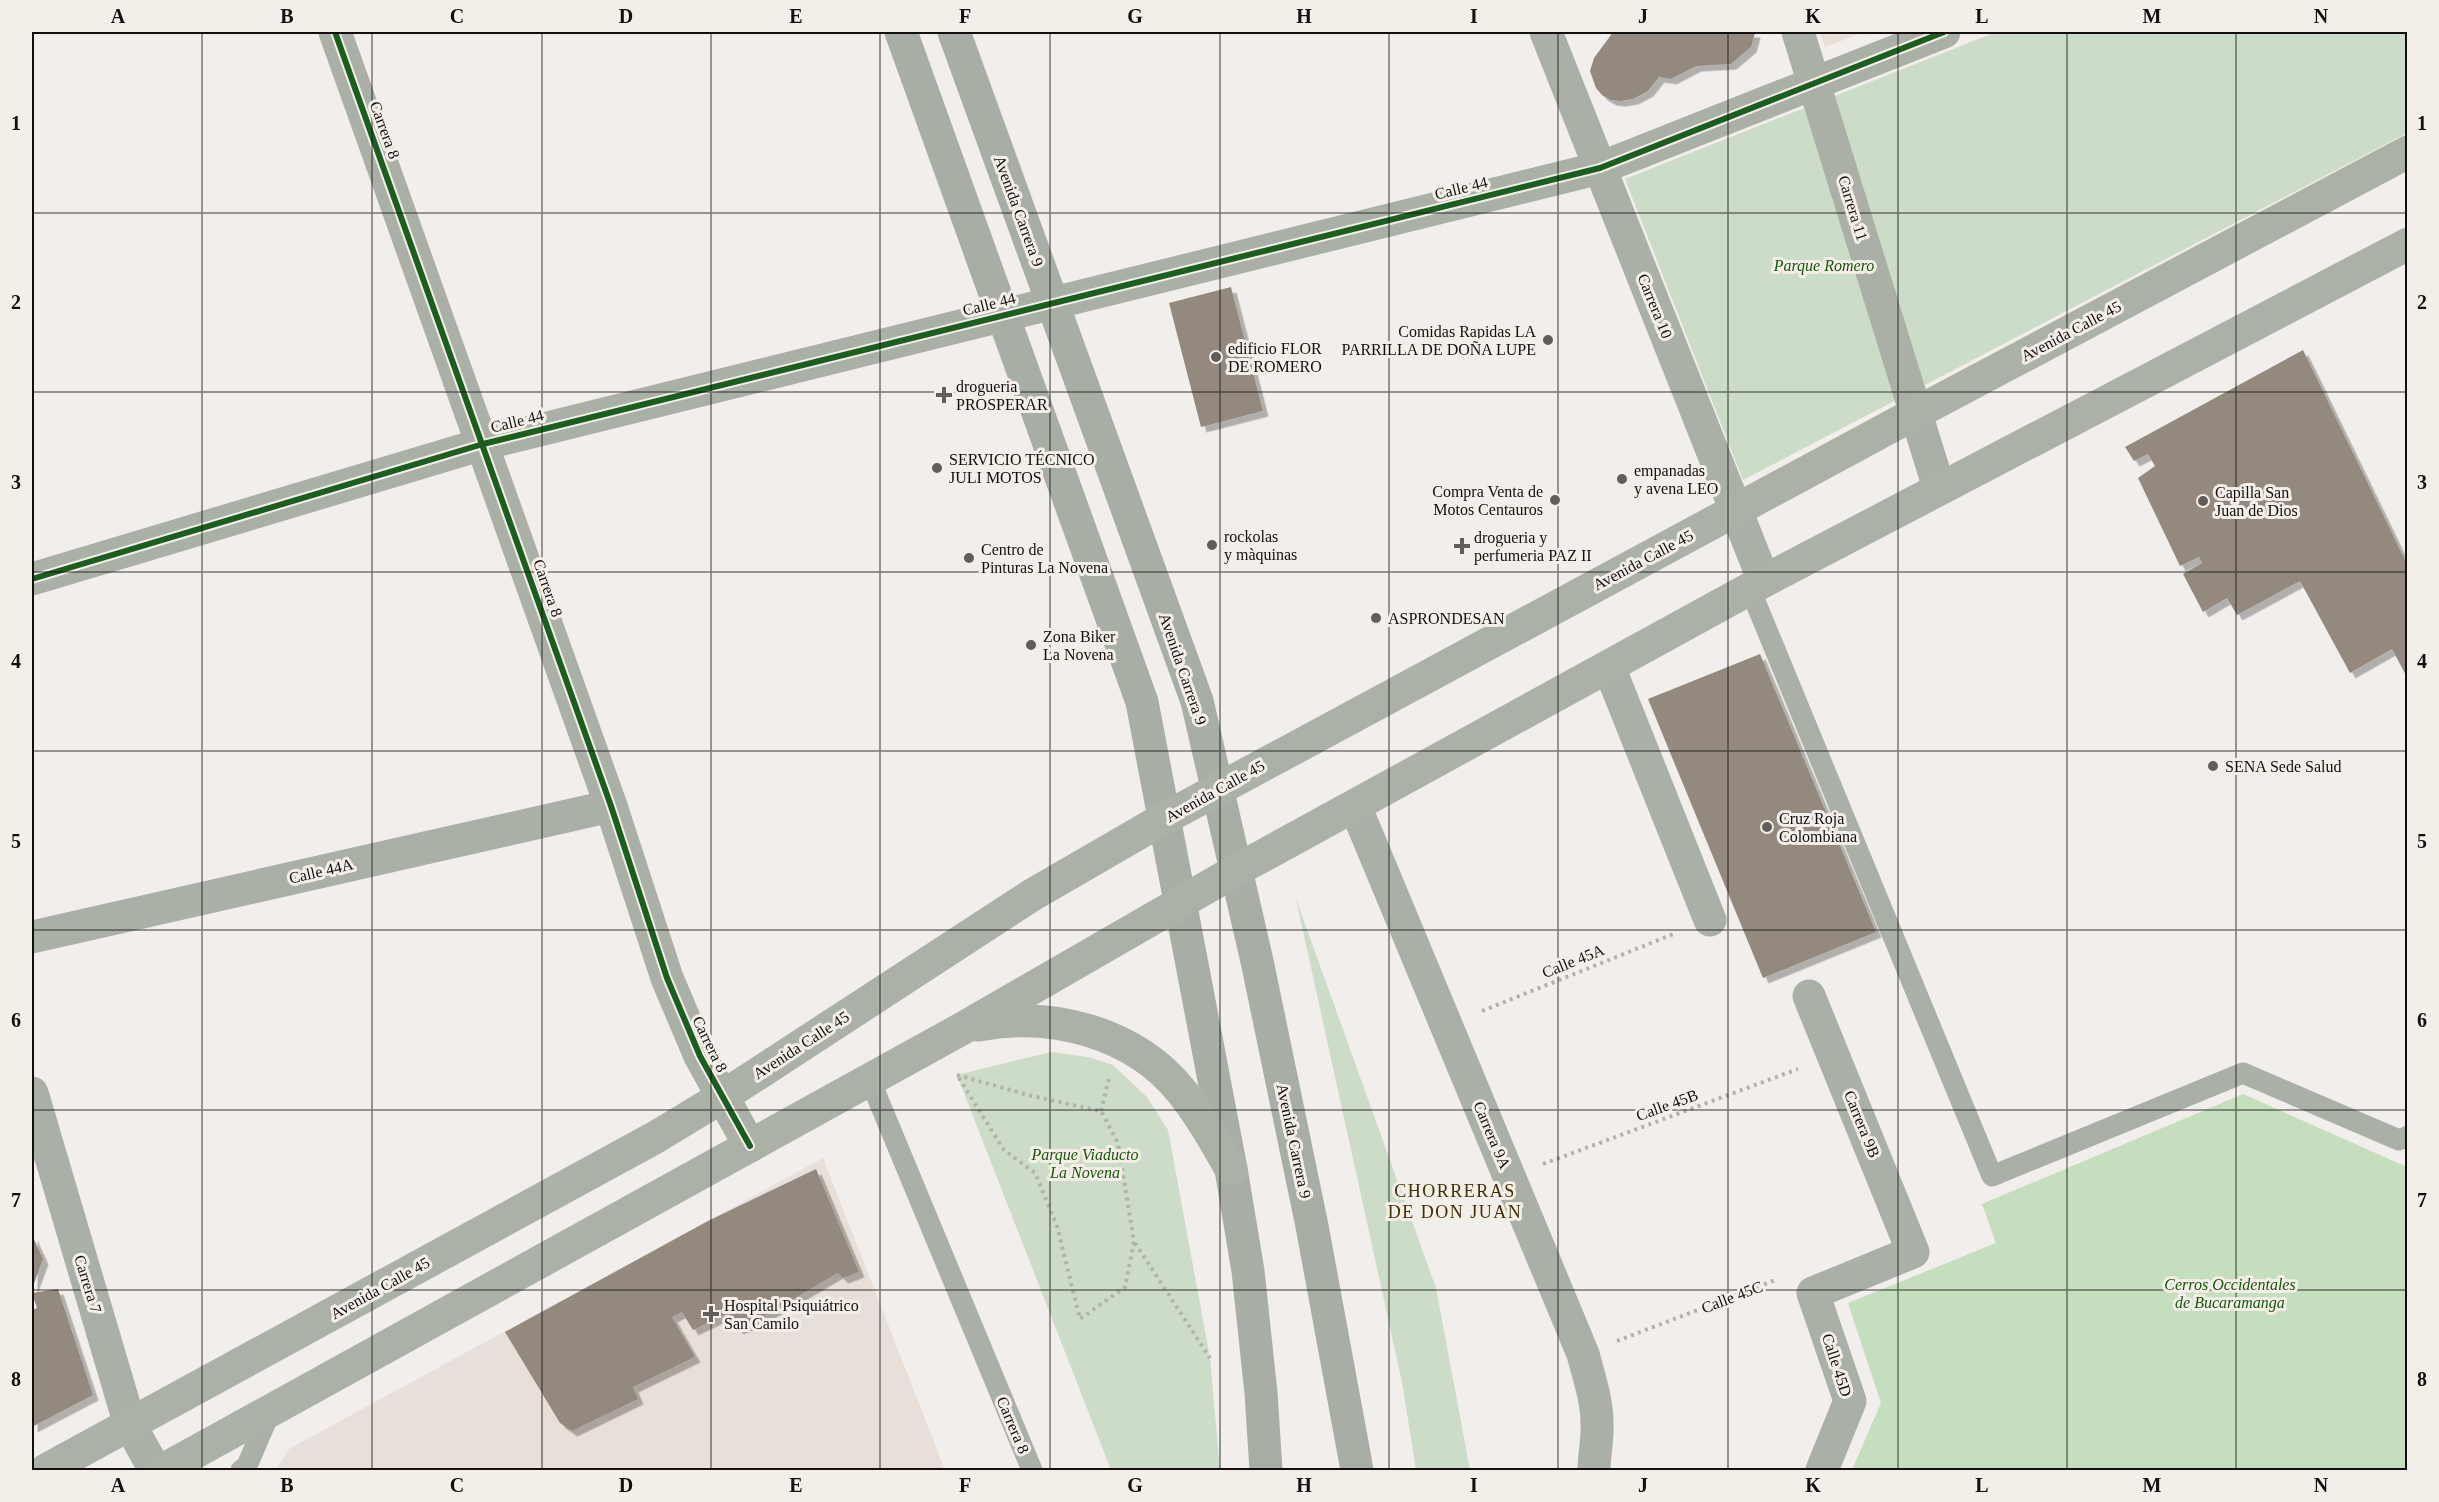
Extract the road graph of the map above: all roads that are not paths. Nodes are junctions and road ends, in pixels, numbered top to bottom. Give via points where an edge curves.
1 (335, 32) edge
2 (901, 32) edge
3 (954, 32) edge
4 (1546, 32) edge
5 (1798, 32) edge
6 (1944, 32) edge
7 (1814, 83) junction
8 (2408, 152) edge
9 (1600, 168) junction
10 (2408, 243) edge
11 (1052, 302) junction
12 (1002, 314) junction
13 (1916, 413) junction
14 (483, 444) junction
15 (1939, 488) junction
16 (1736, 510) junction
17 (32, 579) edge
18 (1757, 585) junction
19 (1609, 667) junction
20 (1218, 790) junction
21 (611, 806) junction
22 (1355, 806) junction
23 (1165, 818) junction
24 (1237, 870) junction
25 (1180, 903) junction
26 (1710, 920) road end
27 (32, 937) edge
28 (1809, 996) dead end
29 (965, 1027) junction
30 (870, 1080) junction
31 (32, 1093) edge
32 (722, 1097) junction
33 (2408, 1136) edge
34 (750, 1146) junction
35 (1231, 1169) junction
36 (1813, 1293) joint
37 (270, 1412) junction
38 (130, 1425) junction
39 (46, 1470) edge
40 (155, 1470) edge
41 (163, 1470) edge
42 (241, 1470) edge
43 (1032, 1470) edge
44 (1266, 1470) edge
45 (1357, 1470) edge
46 (1594, 1470) edge
47 (1822, 1470) edge

1 - 14 street, Carrera 8
2 - 12 main road
3 - 11 main road, Avenida Carrera 9
4 - 9 street, Carrera 10
5 - 7 street, Carrera 11
6 - 7 street, Calle 44
7 - 9 street, Calle 44
7 - 13 street, Carrera 11
8 - 13 main road, Avenida Calle 45
9 - 11 street, Calle 44
9 - 16 street, Carrera 10
10 - 15 main road
11 - 12 street, Calle 44
11 - 20 main road, Avenida Carrera 9 via 1197,701
12 - 14 street, Calle 44
12 - 23 main road via 1142,702
13 - 15 street, Carrera 11
13 - 16 main road, Avenida Calle 45
14 - 17 street, Calle 44
14 - 21 street, Carrera 8
15 - 18 main road
16 - 18 street, Carrera 10
16 - 20 main road, Avenida Calle 45
18 - 19 main road
18 - 33 lane via 1992,1176 2244,1073 2399,1140
19 - 22 main road
19 - 26 street
20 - 23 main road, Avenida Calle 45
20 - 24 main road, Avenida Carrera 9
21 - 27 street, Calle 44A
21 - 32 street, Carrera 8 via 667,978
22 - 24 main road
22 - 46 street, Carrera 9A via 1583,1354 1598,1425
23 - 25 main road
23 - 32 main road, Avenida Calle 45 via 1032,895
24 - 25 main road
24 - 45 main road, Avenida Carrera 9 via 1312,1226
25 - 29 main road
25 - 35 main road
28 - 36 street, Carrera 9B via 1913,1252
29 - 30 main road
29 - 35 main road via 1029,1019 1093,1031 1123,1044 1181,1090
30 - 34 main road
30 - 43 lane, Carrera 8
31 - 38 street, Carrera 7
32 - 34 street, Carrera 8
32 - 38 main road, Avenida Calle 45 via 656,1137
34 - 37 main road
35 - 44 main road via 1248,1271
36 - 47 street, Calle 45D via 1851,1401
37 - 41 main road
37 - 42 lane via 246,1468
38 - 39 main road, Avenida Calle 45
38 - 40 street, Carrera 7

